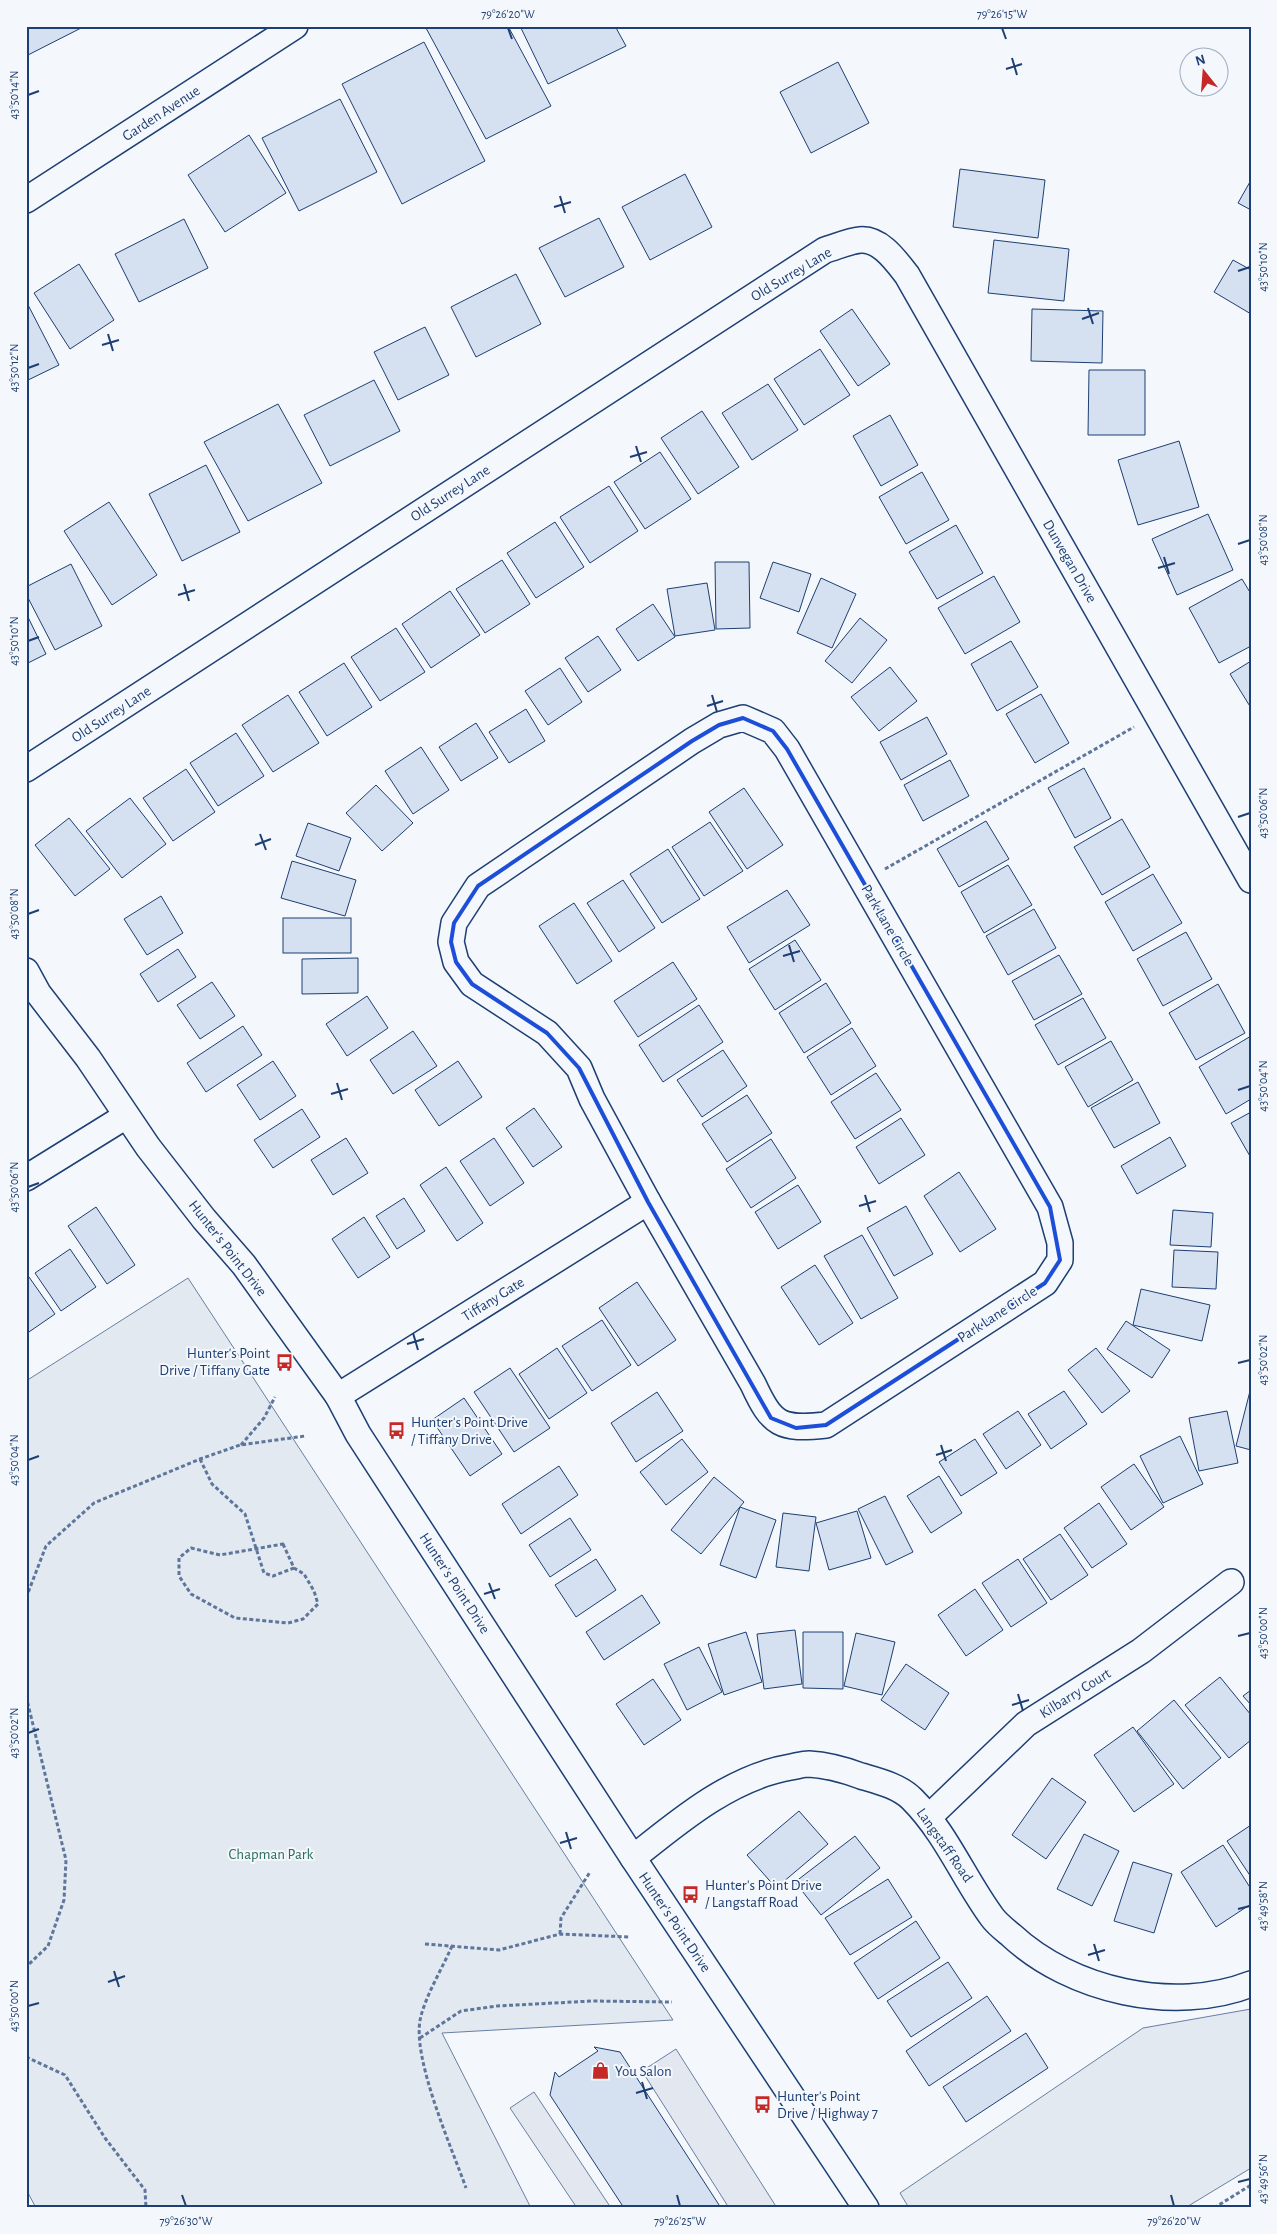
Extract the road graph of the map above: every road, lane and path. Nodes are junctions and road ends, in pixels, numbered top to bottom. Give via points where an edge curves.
1 (295, 26) edge
2 (26, 200) edge
3 (882, 247) joint
4 (1157, 714) junction
5 (26, 769) edge
6 (1251, 880) edge
7 (863, 882) junction
8 (26, 971) edge
9 (126, 1116) junction
10 (26, 1178) edge
11 (648, 1202) junction
12 (338, 1396) junction
13 (275, 1398) dead end
14 (305, 1436) dead end
15 (240, 1445) junction
16 (200, 1459) junction
17 (256, 1550) junction
18 (294, 1568) junction
19 (1231, 1582) dead end
20 (26, 1598) edge
21 (26, 1696) edge
22 (929, 1817) junction
23 (632, 1858) junction
24 (590, 1872) dead end
25 (560, 1934) junction
26 (630, 1936) dead end
27 (425, 1944) dead end
28 (452, 1946) junction
29 (26, 1967) edge
30 (1251, 1984) edge
31 (672, 2002) dead end
32 (420, 2038) junction
33 (26, 2057) edge
34 (1251, 2185) edge
35 (466, 2188) dead end
36 (146, 2208) edge
37 (866, 2208) edge
38 (1214, 2208) edge

1 - 2 street, Garden Avenue
3 - 4 street, Dunvegan Drive via 907,275
3 - 5 street, Old Surrey Lane via 862,240 825,250
4 - 6 street, Dunvegan Drive
4 - 7 path
7 - 11 street, Park Lane Circle via 787,749 773,731 743,718 719,724 508,864 478,886 466,902 454,924 451,942 456,962 472,984 525,1017 565,1050 579,1068 592,1099
7 - 11 street, Park Lane Circle via 1050,1207 1060,1243 1060,1260 1045,1283 826,1424 796,1428 771,1418
8 - 9 street, Hunter's Point Drive via 38,994 88,1058
9 - 10 street
9 - 12 street, Hunter's Point Drive via 204,1219 244,1265
11 - 12 street, Tiffany Gate
12 - 23 street, Hunter's Point Drive via 358,1434
13 - 15 path via 264,1418
14 - 15 path
15 - 16 path
16 - 17 path via 212,1484 245,1514
16 - 20 path via 94,1503 46,1546
17 - 18 path via 283,1544
17 - 18 path via 264,1573 273,1576
17 - 18 path via 220,1555 191,1548 179,1558 179,1576 191,1594 235,1618 288,1623 302,1618 318,1604 304,1574
19 - 22 street, Kilbarry Court via 1141,1651 1026,1724
21 - 29 path via 66,1860 64,1900 48,1946
22 - 23 street, Langstaff Road via 910,1796 889,1785 845,1770 808,1764 770,1770 735,1785 698,1808
22 - 30 street, Langstaff Road via 993,1918 1029,1952 1076,1978 1120,1992 1196,1997
23 - 37 street, Hunter's Point Drive
24 - 25 path via 561,1918
25 - 26 path
25 - 28 path via 499,1950
27 - 28 path
28 - 32 path via 420,2017
31 - 32 path via 592,2001 461,2011
32 - 35 path via 424,2072
33 - 36 path via 65,2075 105,2138 145,2190
34 - 38 path

